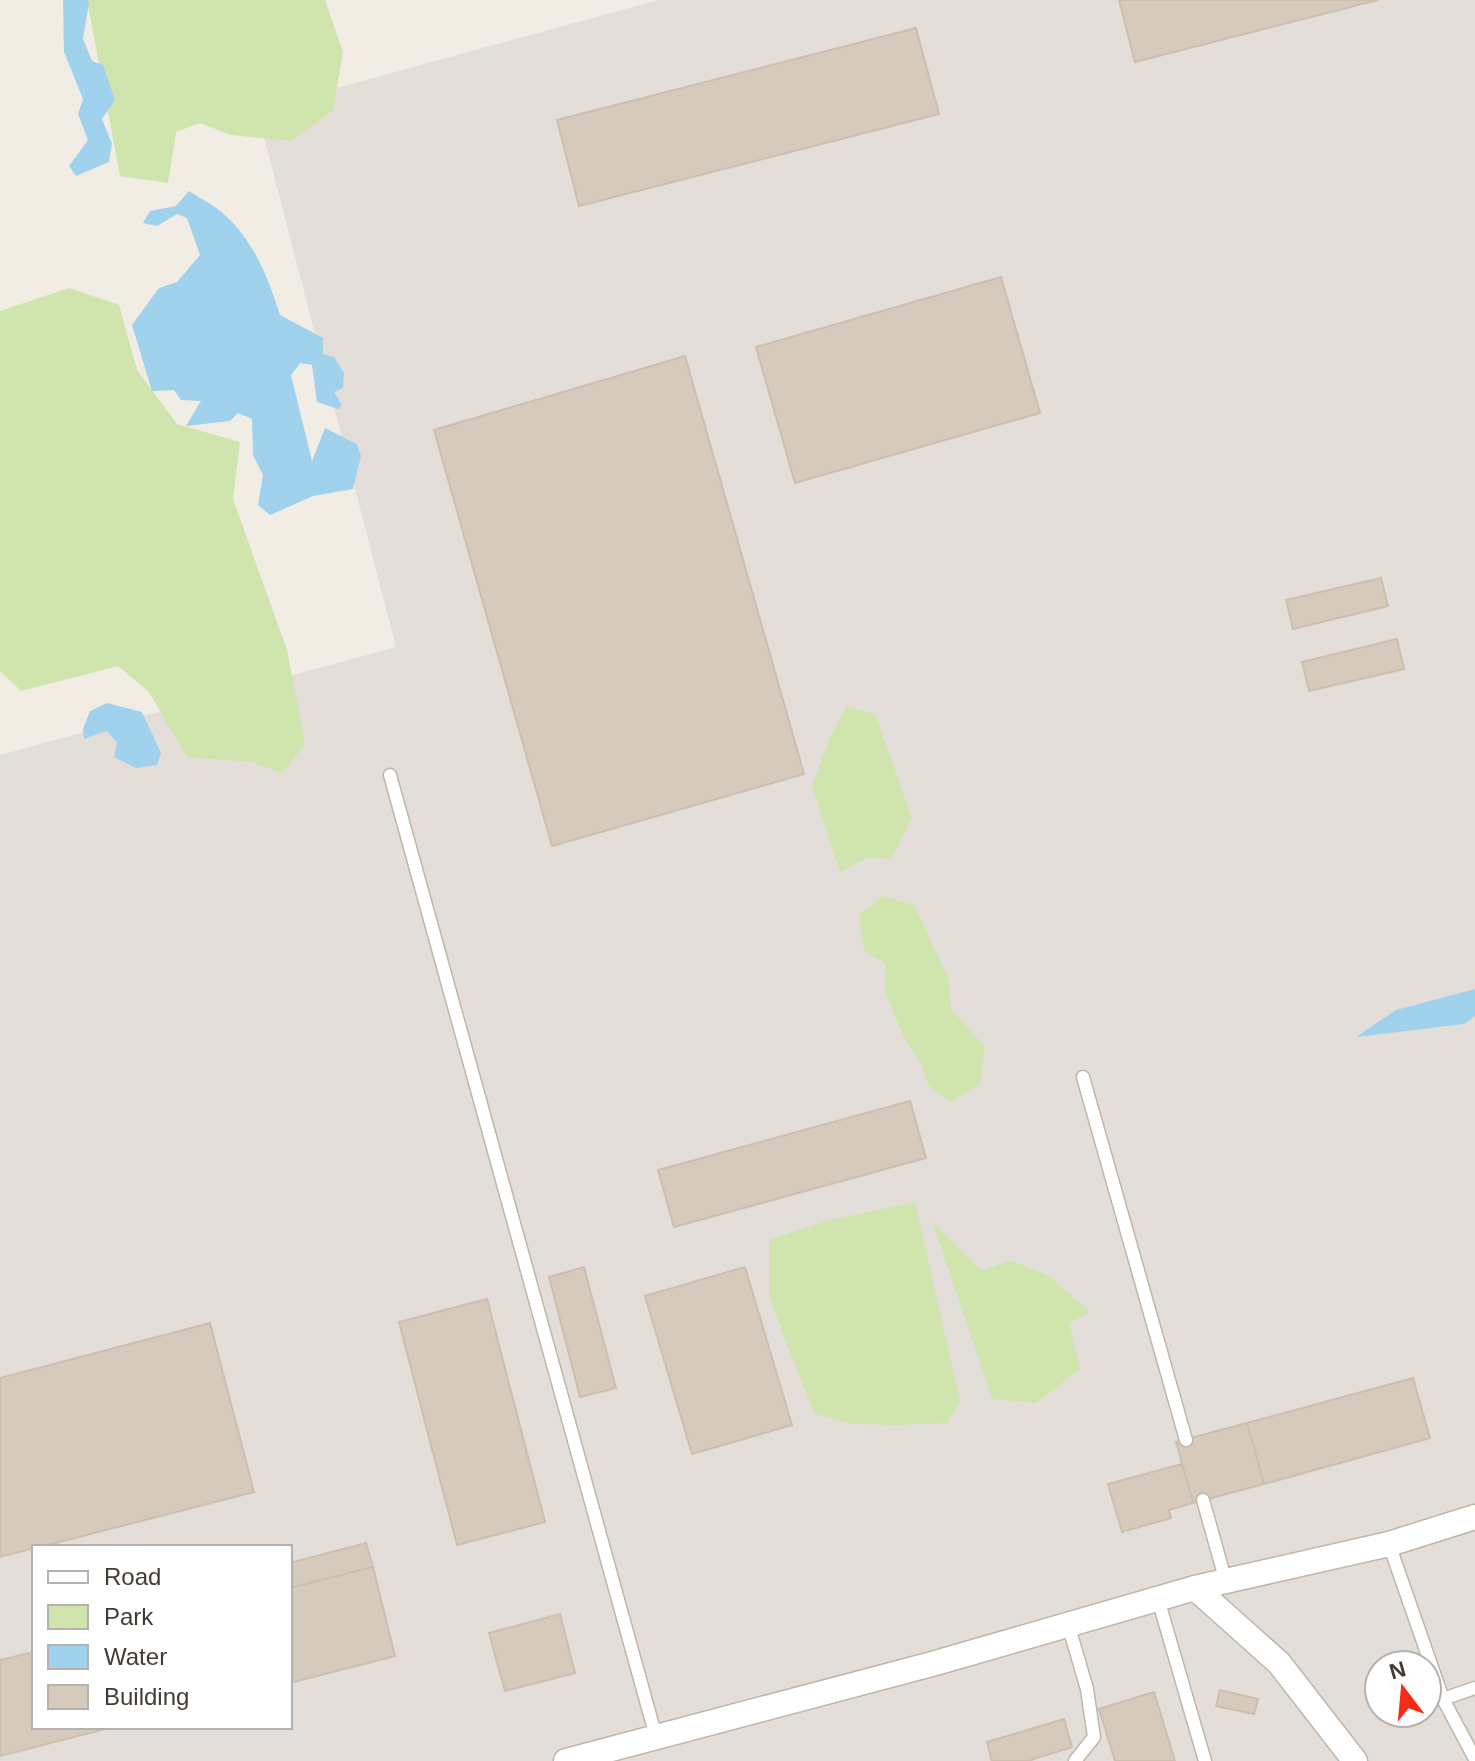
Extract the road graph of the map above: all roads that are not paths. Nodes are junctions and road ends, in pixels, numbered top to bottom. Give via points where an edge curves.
1 (390, 775) dead end
2 (1083, 1077) dead end
3 (1186, 1440) dead end
4 (1203, 1500) dead end
5 (1475, 1517) edge
6 (1389, 1544) junction
7 (1226, 1582) junction
8 (1195, 1588) junction
9 (1158, 1599) junction
10 (1068, 1624) junction
11 (1426, 1649) edge
12 (1475, 1688) edge
13 (1443, 1699) joint
14 (656, 1737) junction
15 (1475, 1759) edge
16 (566, 1761) edge
17 (1075, 1761) edge
18 (1205, 1761) edge
19 (1355, 1761) edge

1 - 14 lane
2 - 3 lane
4 - 7 lane
5 - 6 street
6 - 7 street
6 - 11 lane
7 - 8 street
8 - 9 street
8 - 19 street via 1279,1663
9 - 10 street
9 - 18 lane
10 - 14 street
10 - 17 lane via 1094,1737
12 - 13 lane
13 - 15 lane
14 - 16 street

